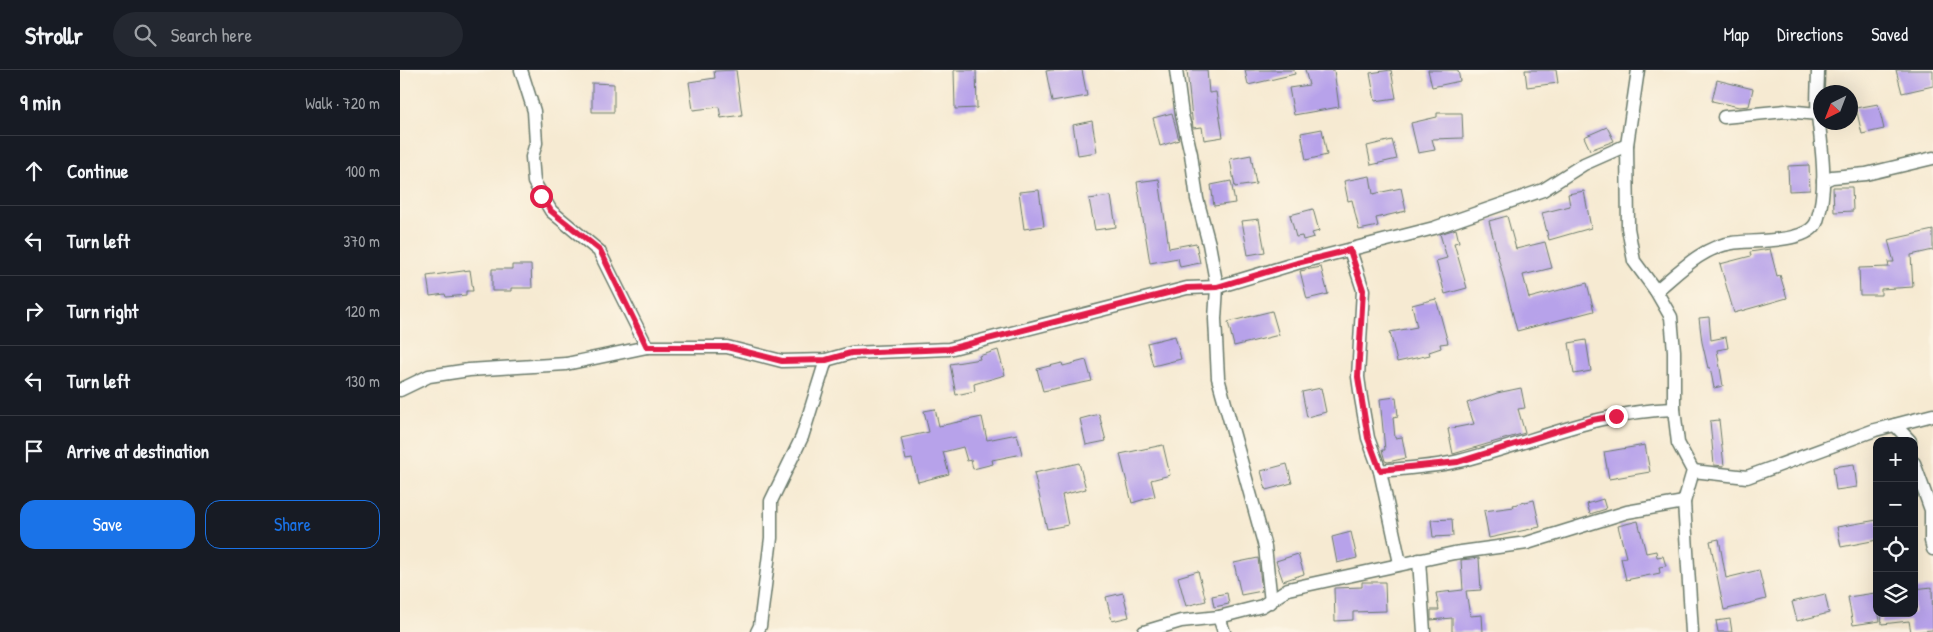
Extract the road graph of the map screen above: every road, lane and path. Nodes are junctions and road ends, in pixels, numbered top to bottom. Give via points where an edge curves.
1 (521, 70) edge
2 (1176, 70) edge
3 (1638, 70) edge
4 (1818, 70) edge
5 (1818, 85) edge
6 (1813, 114) edge
7 (1724, 117) dead end
8 (1820, 130) edge
9 (1627, 145) junction
10 (1933, 158) edge
11 (1823, 181) junction
12 (1350, 250) junction
13 (1217, 287) junction
14 (1656, 292) junction
15 (647, 347) junction
16 (826, 360) junction
17 (400, 390) edge
18 (1674, 409) junction
19 (1933, 415) edge
20 (1895, 425) junction
21 (1906, 437) edge
22 (1380, 470) junction
23 (1692, 472) junction
24 (1918, 474) edge
25 (1684, 502) junction
26 (1933, 549) edge
27 (1419, 560) junction
28 (1400, 563) junction
29 (1271, 602) junction
30 (1220, 617) junction
31 (757, 632) edge
32 (1144, 632) edge
33 (1224, 632) edge
34 (1424, 632) edge
35 (1692, 632) edge

1 - 15 street via 534,111 534,182 551,211 600,250
2 - 13 street via 1197,199
3 - 9 street
4 - 5 street
6 - 7 street via 1786,111
8 - 11 street
9 - 12 street via 1584,164 1543,190 1434,228
9 - 14 street via 1628,228 1634,261
10 - 11 street
11 - 14 street via 1816,224 1806,233 1780,240 1713,247
12 - 13 street
12 - 22 street via 1363,290 1358,377 1368,438
13 - 16 street via 1187,288 949,349 851,353
13 - 29 street via 1214,319 1218,378 1265,548
14 - 18 street via 1671,317
15 - 16 street via 727,347 782,361
15 - 17 street via 566,364 429,376
16 - 31 street via 802,437 772,501 771,538
18 - 22 street via 1592,420 1458,462
18 - 23 street via 1678,443
19 - 20 street
20 - 21 street
20 - 23 street via 1747,477
22 - 28 street
23 - 25 street
24 - 26 street via 1931,510
25 - 27 street via 1627,512 1527,543
25 - 35 street
27 - 28 street
27 - 34 street
28 - 29 street via 1288,589
29 - 30 street
30 - 32 street via 1181,621
30 - 33 street

